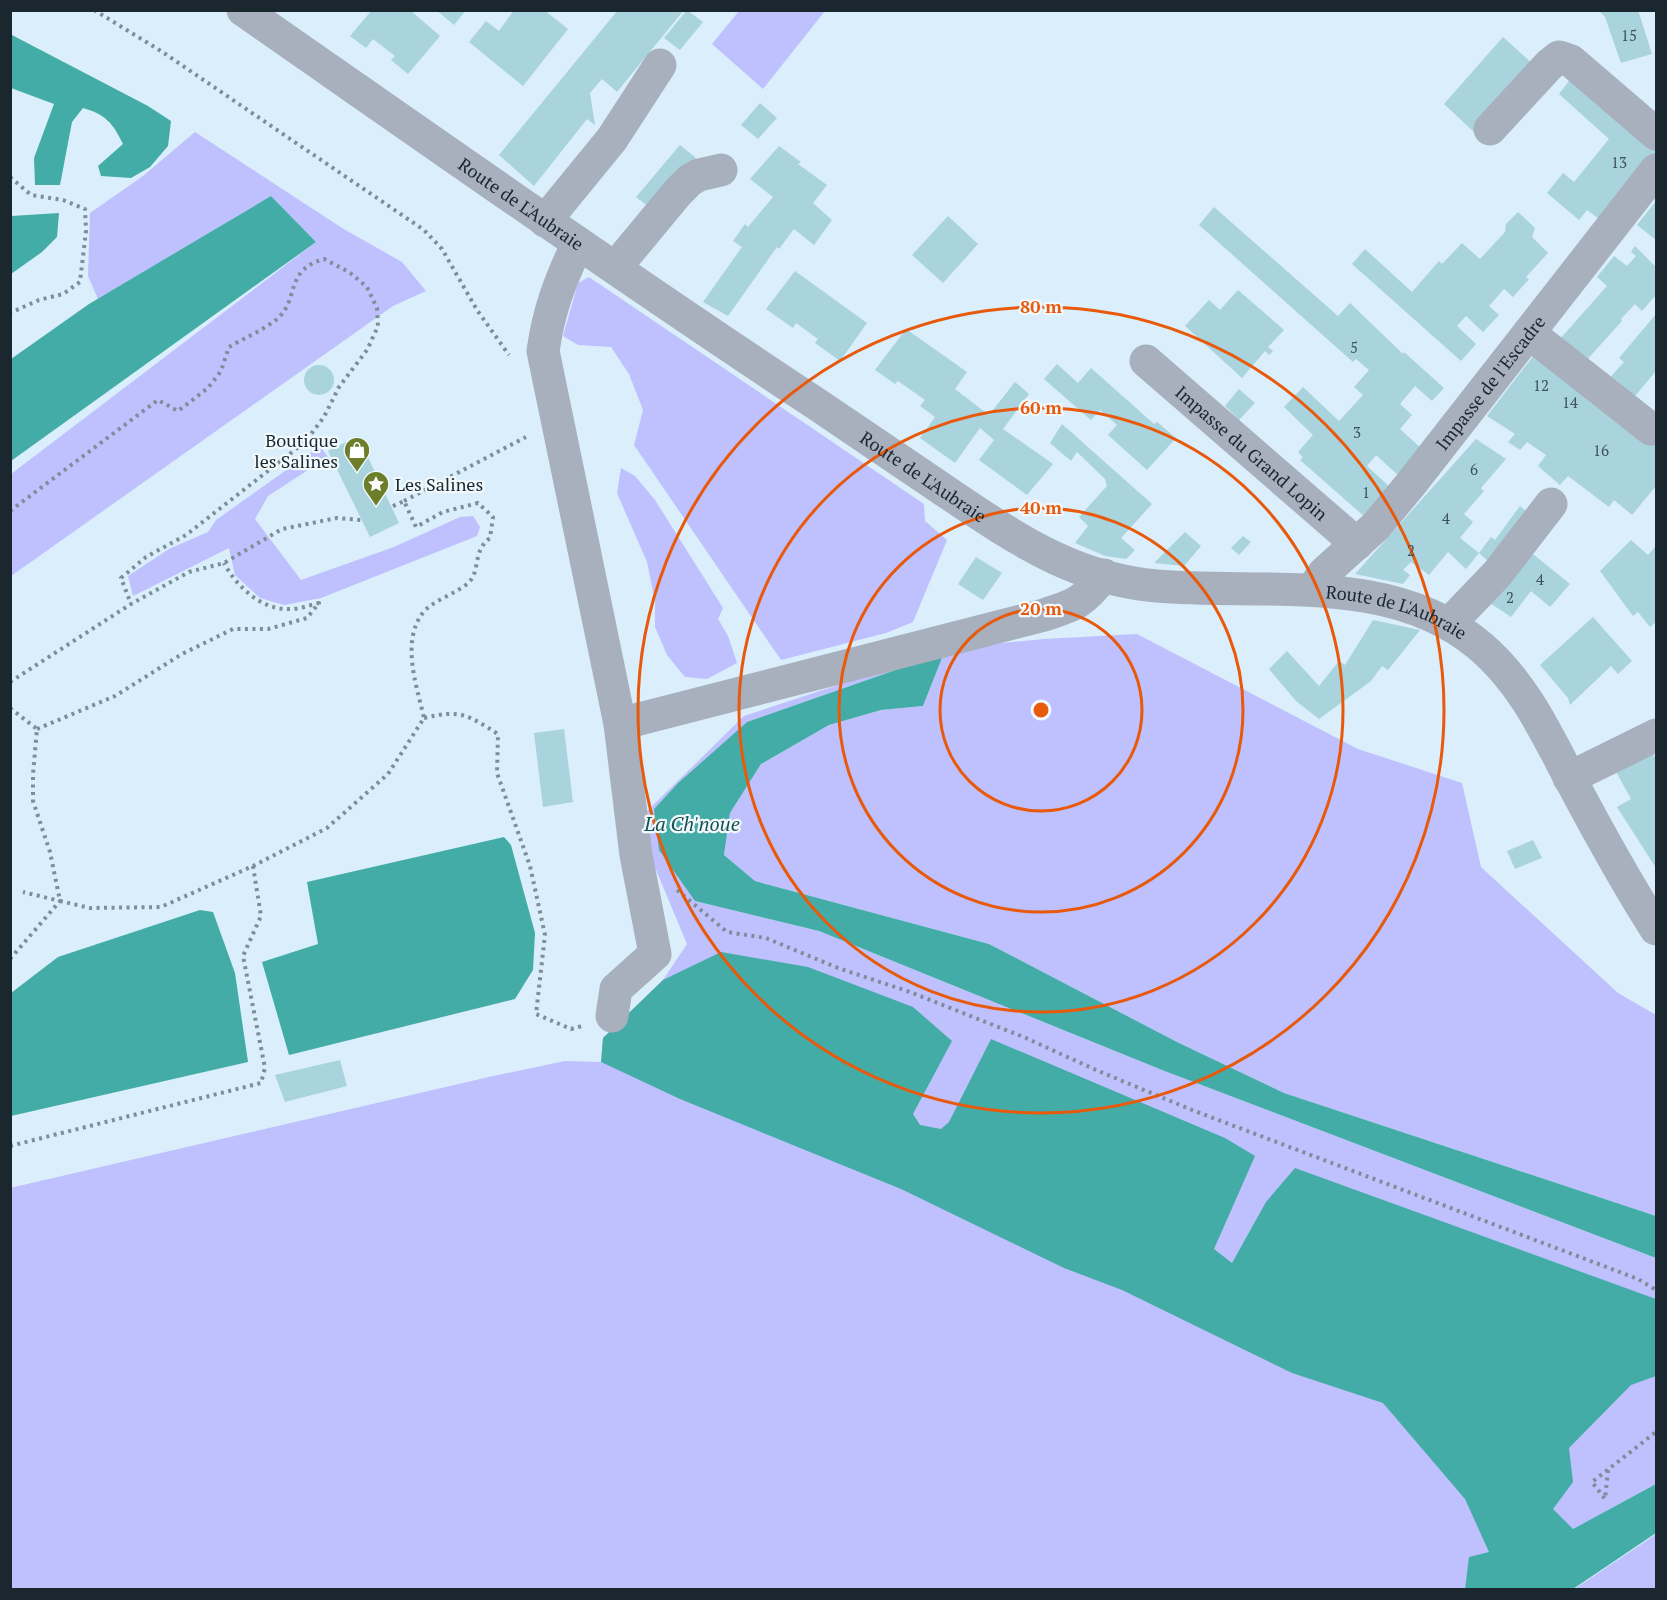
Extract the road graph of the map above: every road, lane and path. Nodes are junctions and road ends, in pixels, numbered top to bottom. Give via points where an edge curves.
1 (94, 10) edge
2 (243, 10) edge
3 (660, 65) dead end
4 (1490, 129) dead end
5 (1656, 134) edge
6 (721, 170) dead end
7 (1656, 170) edge
8 (10, 177) edge
9 (545, 221) junction
10 (578, 243) junction
11 (615, 268) junction
12 (10, 313) edge
13 (1529, 333) junction
14 (510, 356) dead end
15 (1146, 361) dead end
16 (557, 419) junction
17 (1651, 429) dead end
18 (404, 501) junction
19 (1551, 504) dead end
20 (391, 507) dead end
21 (10, 511) edge
22 (361, 520) dead end
23 (1356, 544) junction
24 (224, 563) junction
25 (1104, 575) junction
26 (1313, 588) junction
27 (131, 604) junction
28 (1449, 624) junction
29 (10, 682) edge
30 (10, 708) edge
31 (424, 718) junction
32 (620, 724) junction
33 (37, 729) junction
34 (1656, 735) edge
35 (1569, 778) junction
36 (636, 855) junction
37 (253, 866) junction
38 (23, 892) dead end
39 (60, 901) junction
40 (1656, 929) edge
41 (10, 959) edge
42 (612, 1016) joint
43 (10, 1146) edge
44 (1656, 1290) edge
45 (1656, 1432) edge
46 (1608, 1470) junction

1 - 14 path via 161,51 424,230 442,249 477,310
2 - 9 street, Route de L'Aubraie
3 - 9 street via 612,139
4 - 5 street via 1559,57 1571,61
6 - 11 street via 690,180
7 - 13 street, Impasse de l'Escadre
8 - 12 path via 31,195 63,200 85,209 86,231 80,282 63,294
9 - 10 street, Route de L'Aubraie
10 - 11 street, Route de L'Aubraie
10 - 16 street via 558,286 543,351
11 - 25 street, Route de L'Aubraie via 985,518 1060,560
13 - 17 street
13 - 23 street, Impasse de l'Escadre via 1410,485
15 - 23 street, Impasse du Grand Lopin
16 - 18 path
16 - 32 street
18 - 20 path
18 - 31 path via 416,526 443,512 478,503 493,517 490,538 481,544 470,582 422,613 416,629 413,668
19 - 28 street via 1497,574
21 - 27 path via 158,400 178,411 208,388 222,371 229,347 277,319 287,307 295,280 312,263 324,259 368,286 377,308 378,326 368,350 339,387 324,417 305,442 186,535 146,557 121,578
22 - 24 path via 337,518 282,530
23 - 26 street, Impasse de l'Escadre
24 - 27 path via 189,572
24 - 33 path via 232,579 265,605 290,609 319,603 307,618 268,629 233,629 182,654 115,696
25 - 26 street, Route de L'Aubraie via 1152,585
25 - 32 street via 1090,594 1075,605 1044,615
26 - 28 street, Route de L'Aubraie via 1389,601
27 - 29 path
28 - 35 street, Route de L'Aubraie via 1479,645 1509,675 1534,710
30 - 33 path
31 - 37 path via 388,774 327,828
31 - 42 path via 446,713 471,716 498,734 497,773 530,866 545,935 536,1014 571,1029
32 - 36 street
33 - 39 path via 33,801 50,852
34 - 35 street
35 - 40 street, Route de L'Aubraie
36 - 42 street via 655,954 616,989
36 - 44 path via 727,932 766,938 910,992 1192,1110 1638,1279
37 - 39 path via 161,907 90,908
37 - 43 path via 261,916 243,956 265,1068 261,1083
38 - 39 path
39 - 41 path
45 - 46 path
46 - 46 path via 1592,1482 1605,1499 1606,1489

